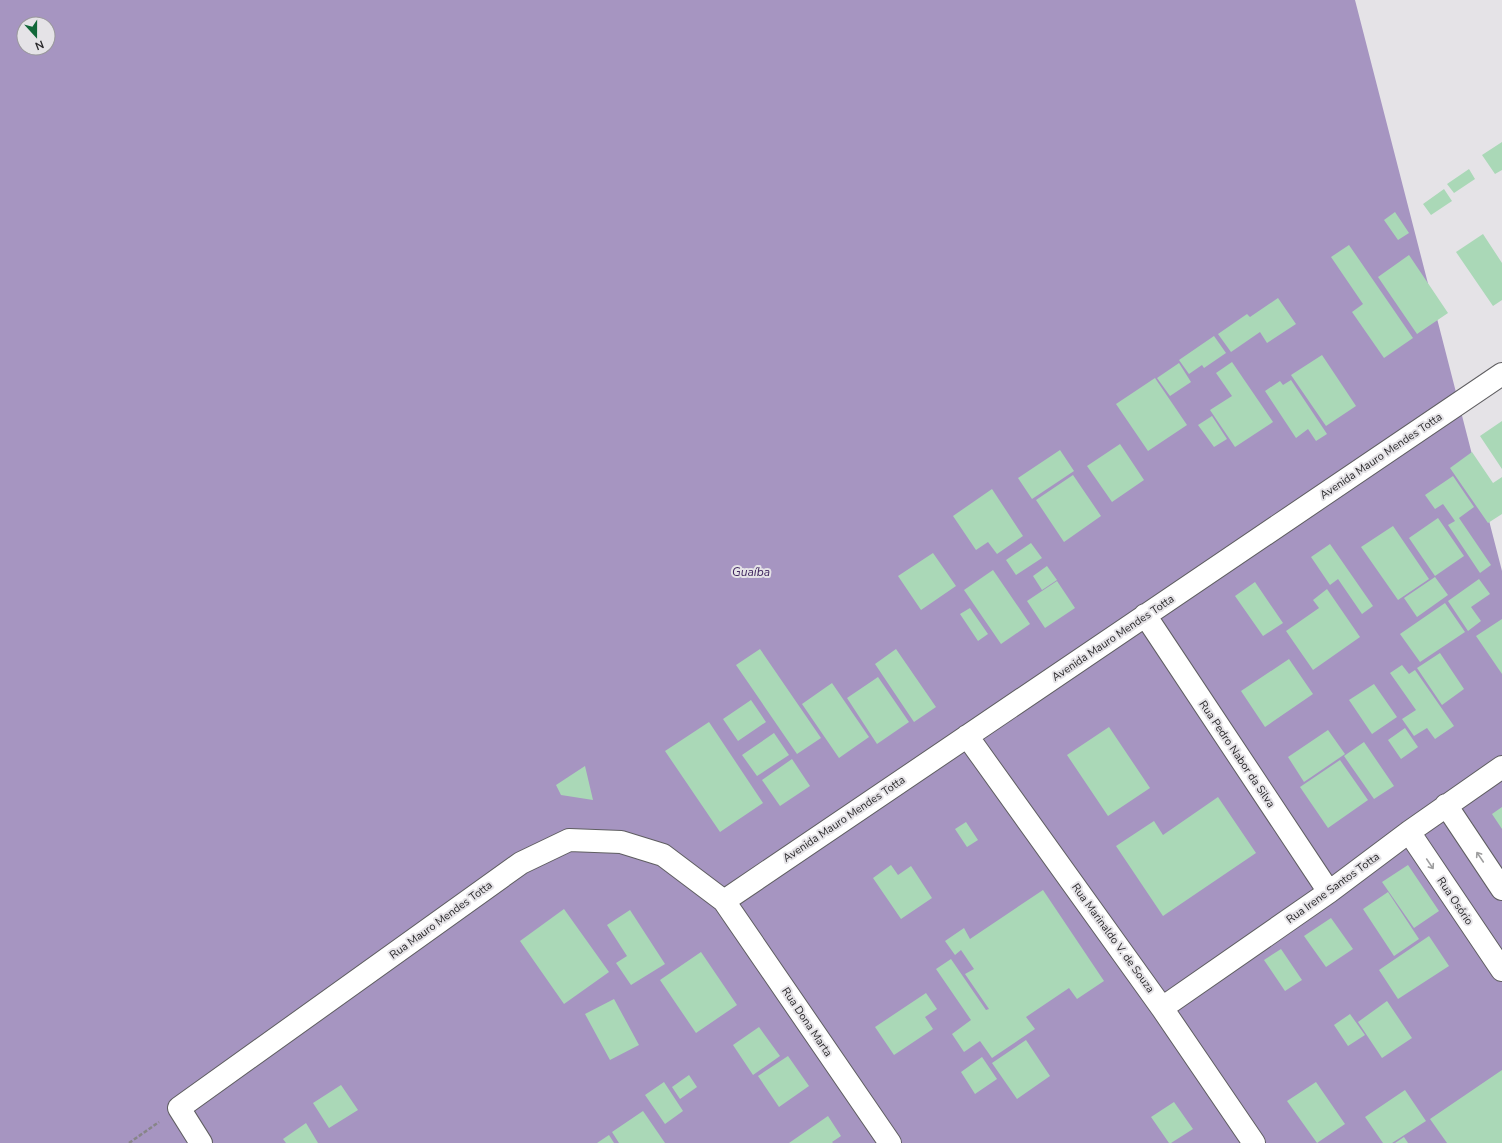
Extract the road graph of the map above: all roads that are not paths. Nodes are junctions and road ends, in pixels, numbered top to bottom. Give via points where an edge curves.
1 (1502, 374) edge
2 (1145, 616) junction
3 (967, 736) junction
4 (1502, 767) edge
5 (1446, 805) junction
6 (1408, 832) junction
7 (1502, 889) edge
8 (1330, 892) junction
9 (724, 901) junction
10 (1502, 970) edge
11 (1162, 1008) junction
12 (201, 1143) edge
13 (890, 1143) edge
14 (1254, 1143) edge

1 - 2 street, Avenida Mauro Mendes Totta
2 - 3 street, Avenida Mauro Mendes Totta
2 - 8 street, Rua Pedro Nabor da Silva
3 - 9 street, Avenida Mauro Mendes Totta
3 - 11 street, Rua Marinaldo V. de Souza
4 - 5 street, Rua Irene Santos Totta
5 - 6 street, Rua Irene Santos Totta
7 -> 5 street
6 - 8 street, Rua Irene Santos Totta
6 -> 10 street, Rua Osório
8 - 11 street, Rua Irene Santos Totta
9 - 12 street, Rua Mauro Mendes Totta via 663,855 621,842 569,840 521,863 179,1108
9 - 13 street, Rua Dona Marta
11 - 14 street, Rua Marinaldo V. de Souza

